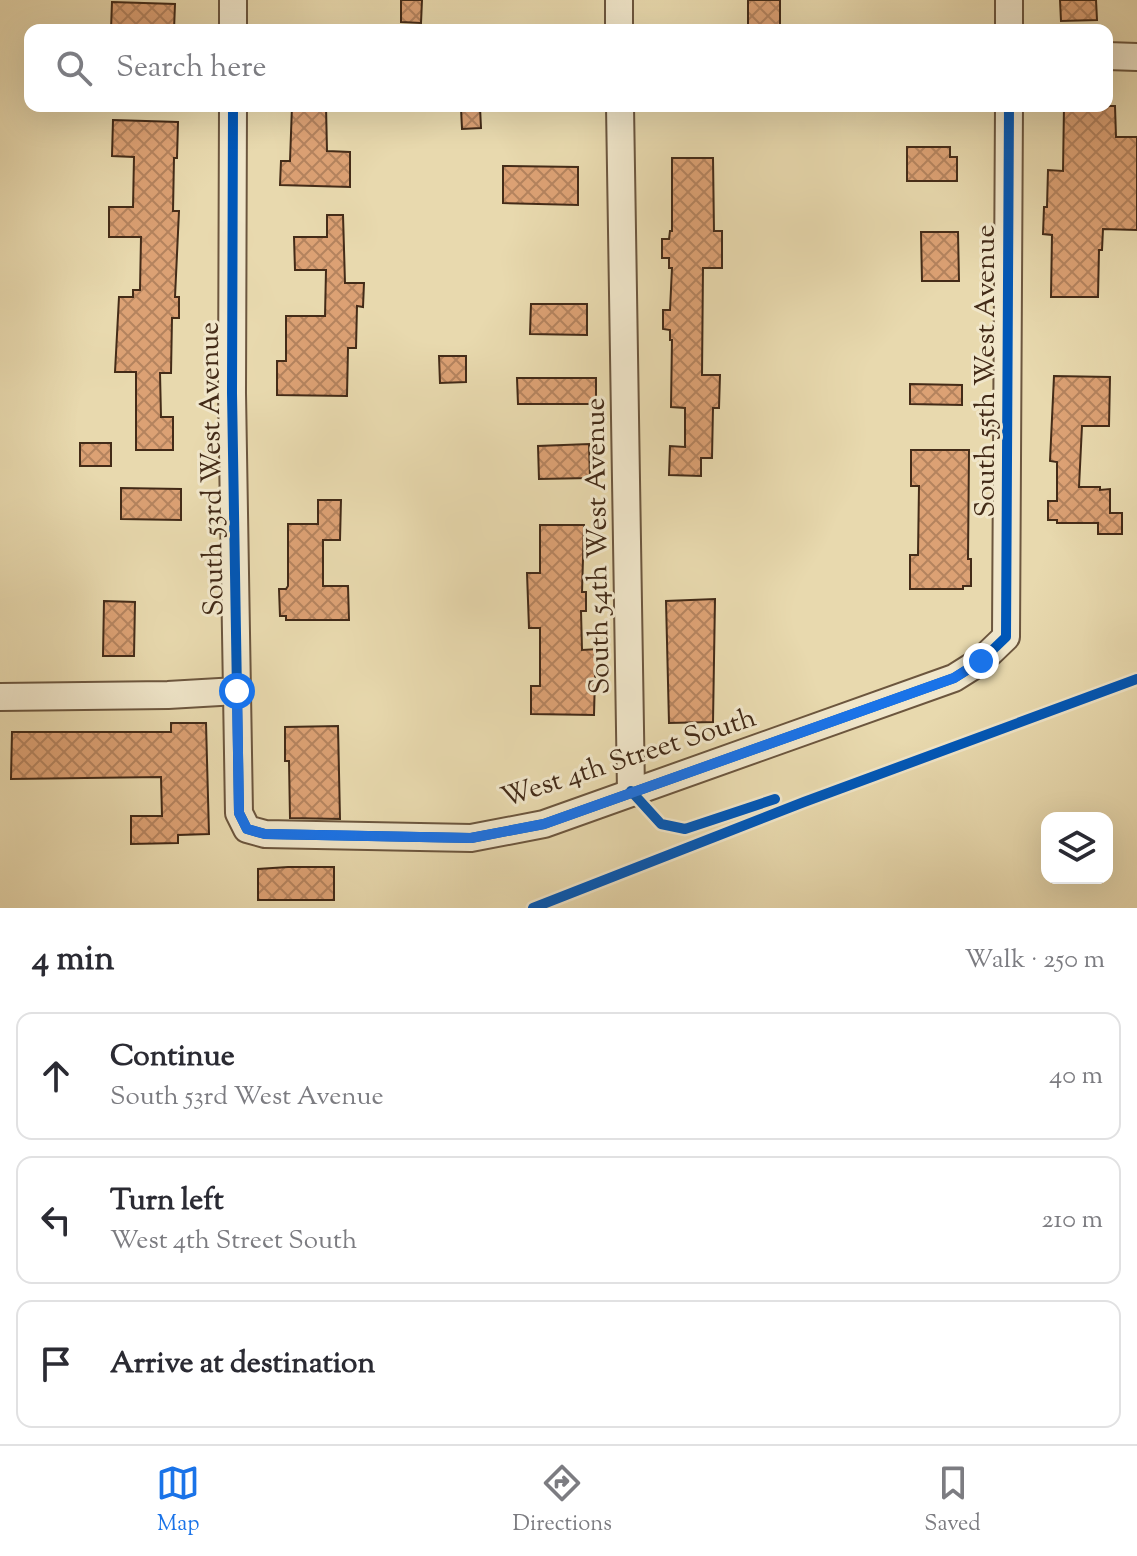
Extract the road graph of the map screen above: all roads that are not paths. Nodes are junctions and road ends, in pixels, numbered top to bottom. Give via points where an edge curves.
1 (233, 0) edge
2 (619, 0) edge
3 (1009, 0) edge
4 (233, 24) edge
5 (619, 24) edge
6 (1009, 24) edge
7 (1113, 56) edge
8 (1137, 57) edge
9 (233, 112) edge
10 (620, 112) edge
11 (1009, 112) edge
12 (1006, 637) joint
13 (237, 691) junction
14 (0, 697) edge
15 (631, 791) junction
16 (247, 829) joint

1 - 4 street
2 - 5 street
3 - 6 street
7 - 8 street
9 - 13 street, South 53rd West Avenue
10 - 15 street, South 54th West Avenue
11 - 12 street, South 55th West Avenue
12 - 15 street, West 4th Street South via 954,678
13 - 14 street
13 - 16 street, South 53rd West Avenue via 239,813
15 - 16 street, West 4th Street South via 544,824 471,838 265,834

